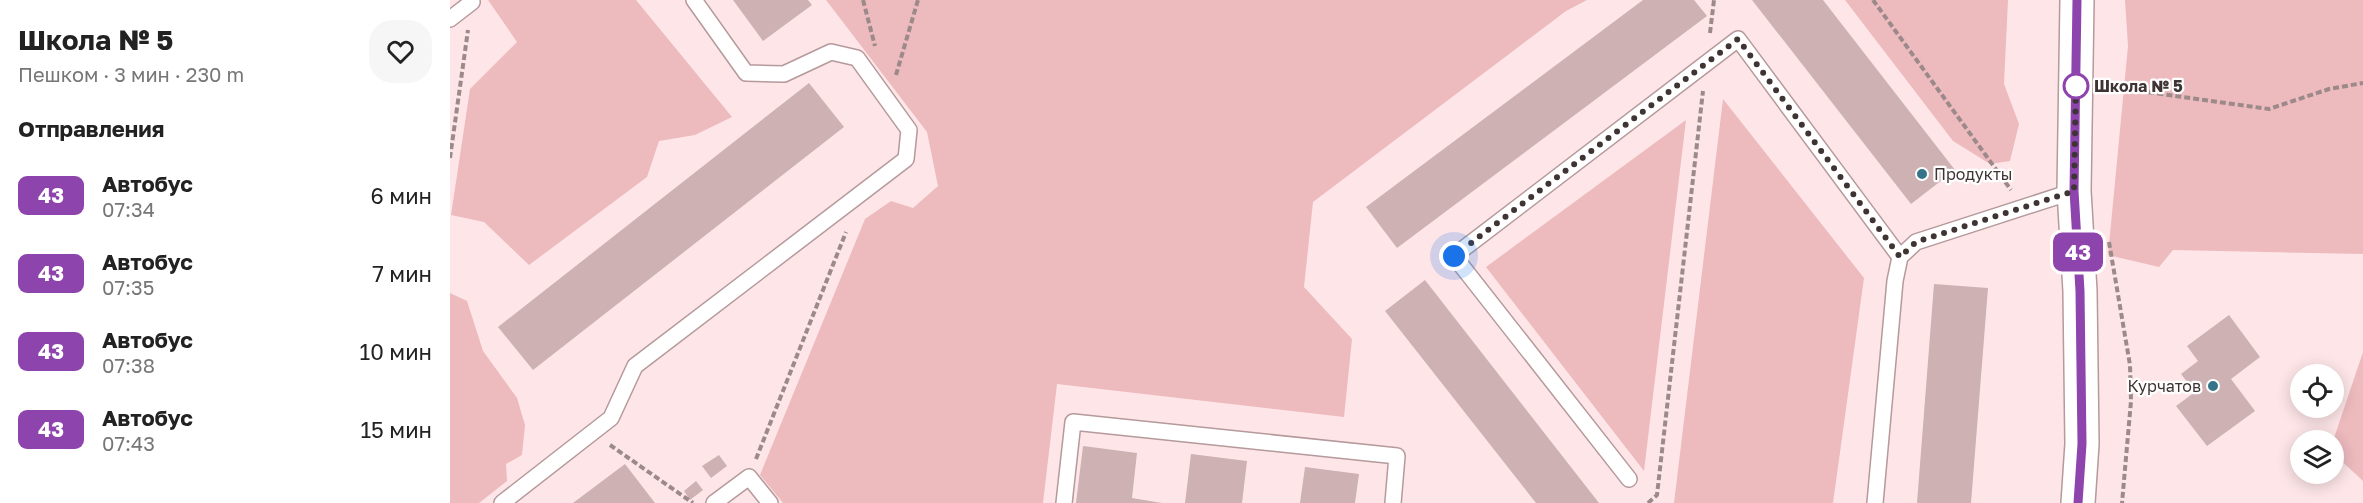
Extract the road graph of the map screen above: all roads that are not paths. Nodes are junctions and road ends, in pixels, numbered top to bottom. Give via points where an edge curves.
1 (694, 0) edge
2 (2077, 0) edge
3 (472, 1) edge
4 (450, 19) edge
5 (2074, 191) junction
6 (1900, 257) junction
7 (1629, 479) dead end
8 (502, 503) edge
9 (714, 503) edge
10 (770, 503) edge
11 (1064, 503) edge
12 (1393, 503) edge
13 (1875, 503) edge
14 (2078, 503) edge

1 - 8 lane via 746,73 784,74 831,52 857,58 909,130 906,159 635,366 611,418
2 - 5 street
3 - 4 lane
5 - 6 lane via 1916,242
5 - 14 street via 2082,444
6 - 7 lane via 1738,39 1454,256
6 - 13 lane
9 - 10 lane via 749,477
11 - 12 lane via 1073,422 1397,456

